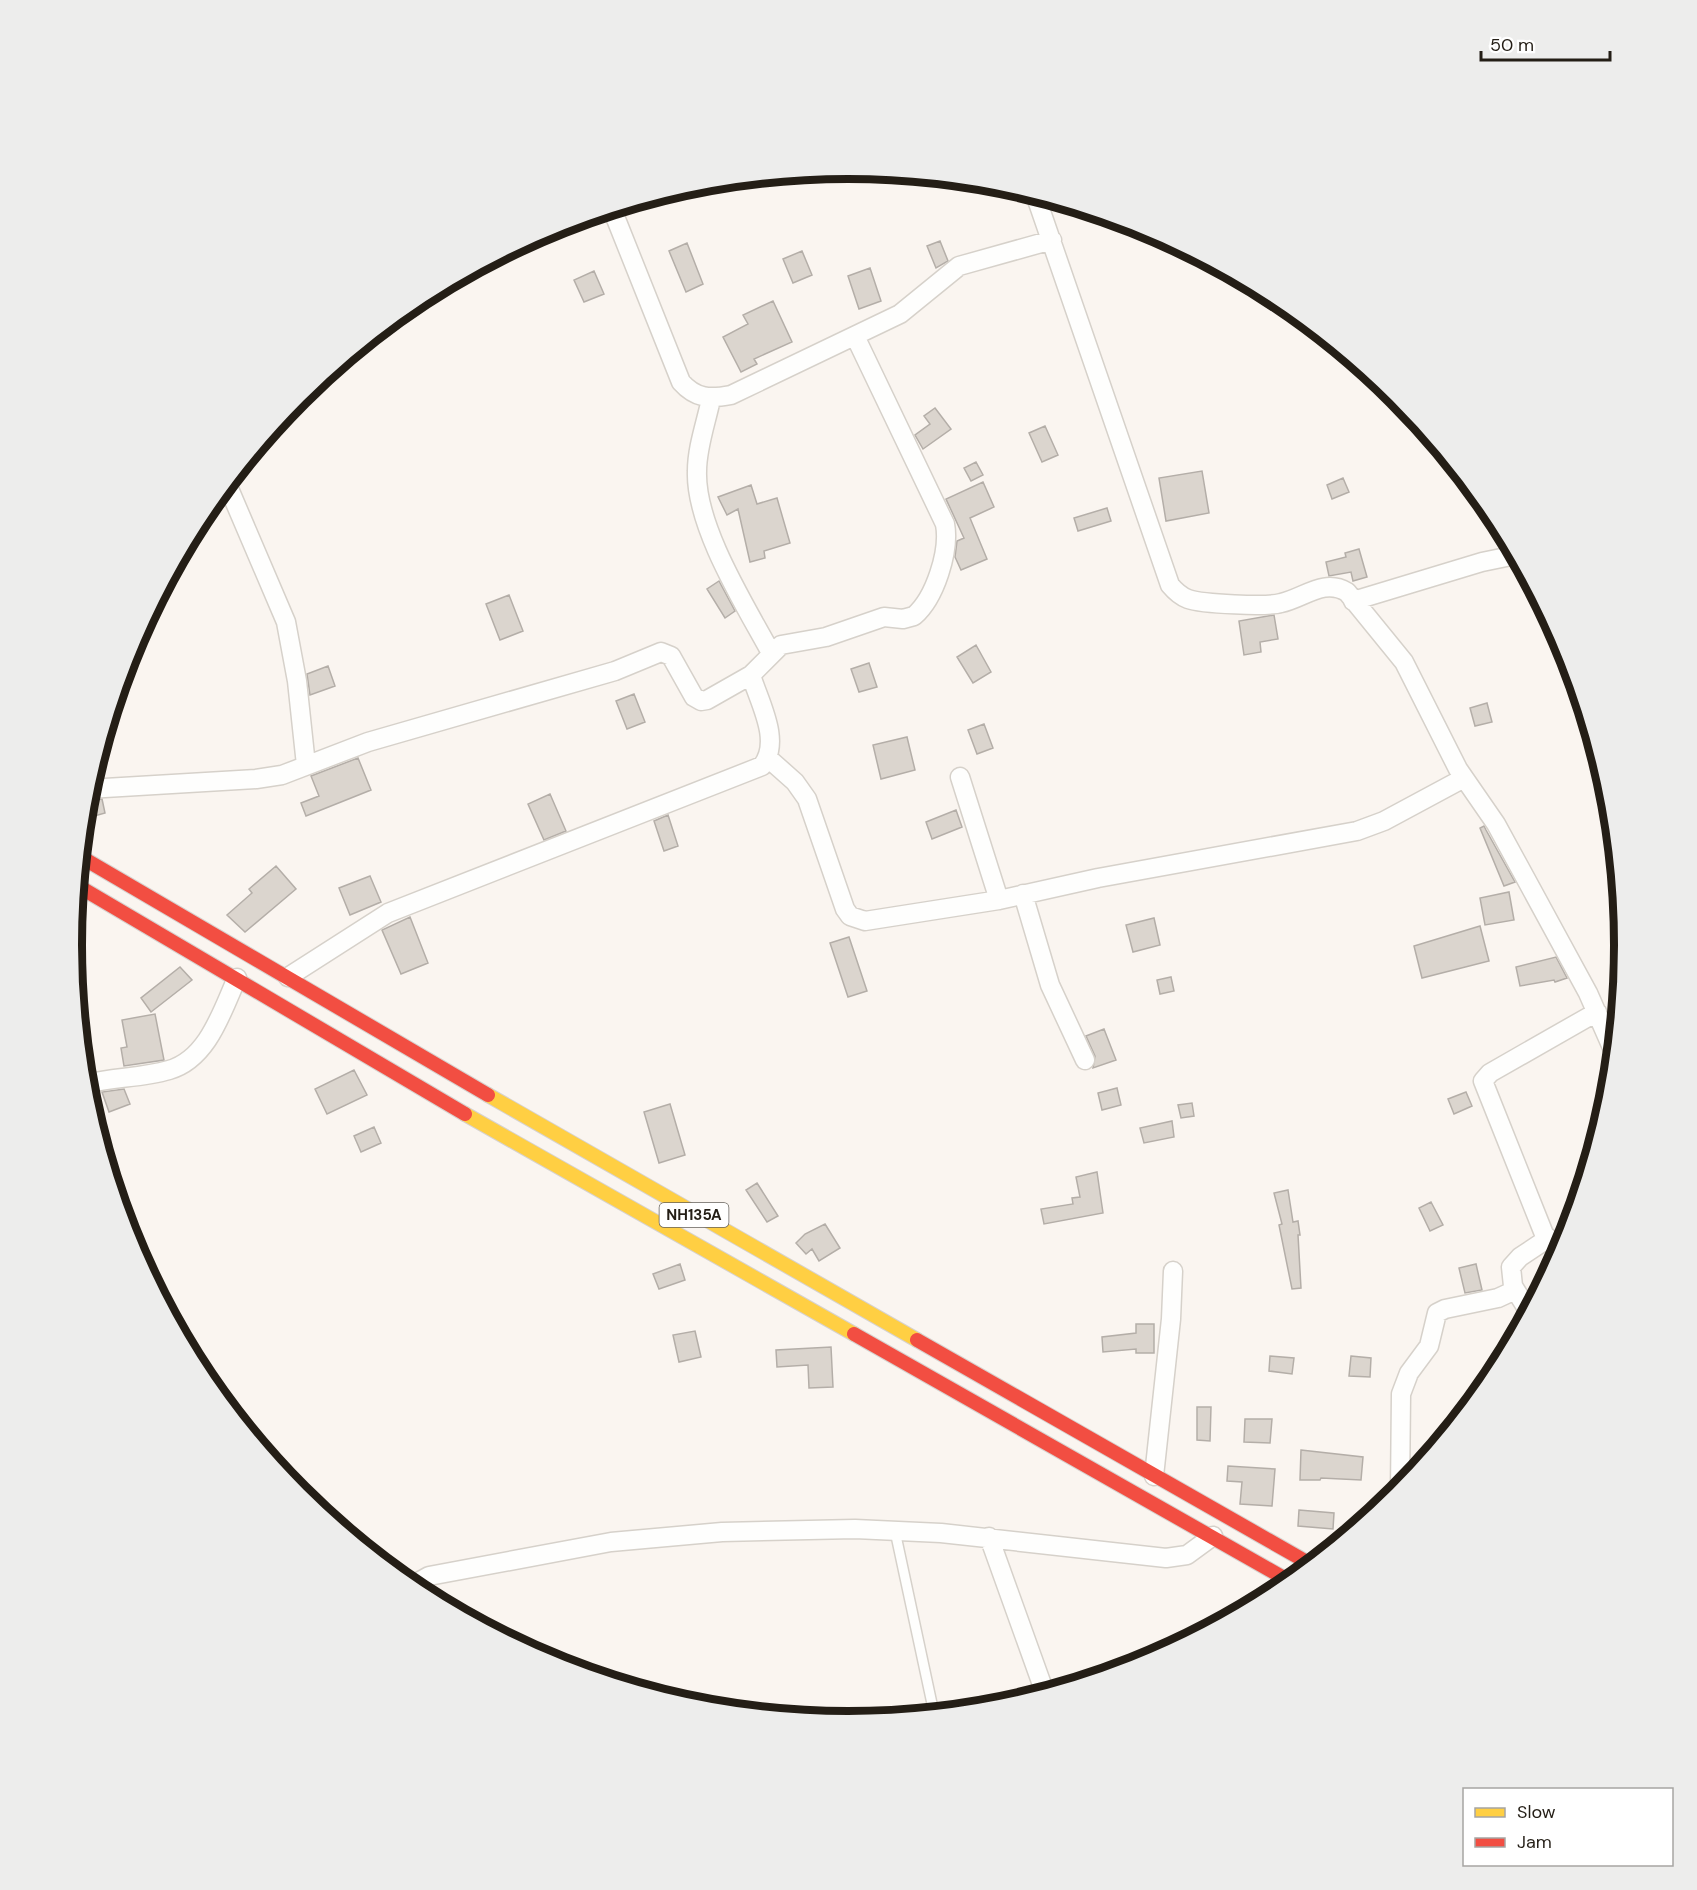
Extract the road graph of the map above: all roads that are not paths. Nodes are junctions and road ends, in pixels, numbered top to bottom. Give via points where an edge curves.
1 (1038, 203) edge
2 (615, 216) edge
3 (1052, 240) junction
4 (855, 336) junction
5 (711, 399) junction
6 (231, 493) edge
7 (1509, 557) edge
8 (1353, 601) junction
9 (771, 653) junction
10 (751, 675) junction
11 (768, 758) junction
12 (306, 765) junction
13 (960, 777) dead end
14 (1464, 778) junction
15 (99, 788) edge
16 (87, 861) edge
17 (85, 890) edge
18 (1023, 894) junction
19 (999, 900) junction
20 (288, 976) junction
21 (237, 978) junction
22 (1597, 1012) junction
23 (1609, 1039) edge
24 (1085, 1060) dead end
25 (95, 1082) edge
26 (1547, 1239) junction
27 (1554, 1243) edge
28 (1173, 1271) dead end
29 (1514, 1286) junction
30 (1524, 1305) edge
31 (1155, 1476) junction
32 (1400, 1476) edge
33 (895, 1530) junction
34 (1213, 1536) junction
35 (989, 1537) junction
36 (1304, 1561) edge
37 (1282, 1577) edge
38 (421, 1581) edge
39 (1042, 1686) edge
40 (932, 1706) edge

1 - 3 street
2 - 5 street via 681,382 689,391
3 - 4 street via 960,266 900,314
3 - 8 street via 1170,585 1190,600 1270,605 1331,587 1339,588
4 - 5 street via 731,395
4 - 9 street via 939,508 947,545 937,580 914,616 884,617 826,637 794,641
5 - 9 street via 698,453 699,500 725,567
6 - 12 street via 286,622
7 - 8 street
8 - 14 street via 1404,662
9 - 10 street
10 - 11 street via 772,744
10 - 12 street via 701,701 694,697 668,653 657,653 615,671 368,742
11 - 19 street via 795,782 807,800 850,916 866,921
11 - 20 street via 753,772 388,913
12 - 15 street via 282,775 256,779
13 - 19 street
14 - 18 street via 1358,831
14 - 22 street via 1496,824
16 - 20 highway, NH135A
17 - 21 highway, NH135A
18 - 19 street
18 - 24 street via 1050,985
20 - 31 highway, NH135A via 552,1133
21 - 25 street via 214,1029 199,1050 184,1062 171,1070
21 - 34 highway, NH135A via 476,1120
22 - 23 street
22 - 26 street via 1490,1073 1483,1081
26 - 27 street
26 - 29 street via 1511,1268
28 - 31 street
29 - 30 street
29 - 32 street via 1505,1296 1437,1313 1429,1346 1409,1373 1401,1394
31 - 36 highway, NH135A
33 - 35 street
33 - 38 street via 722,1532 611,1542
33 - 40 lane
34 - 35 street via 1187,1555 1166,1558
34 - 37 highway, NH135A
35 - 39 street

